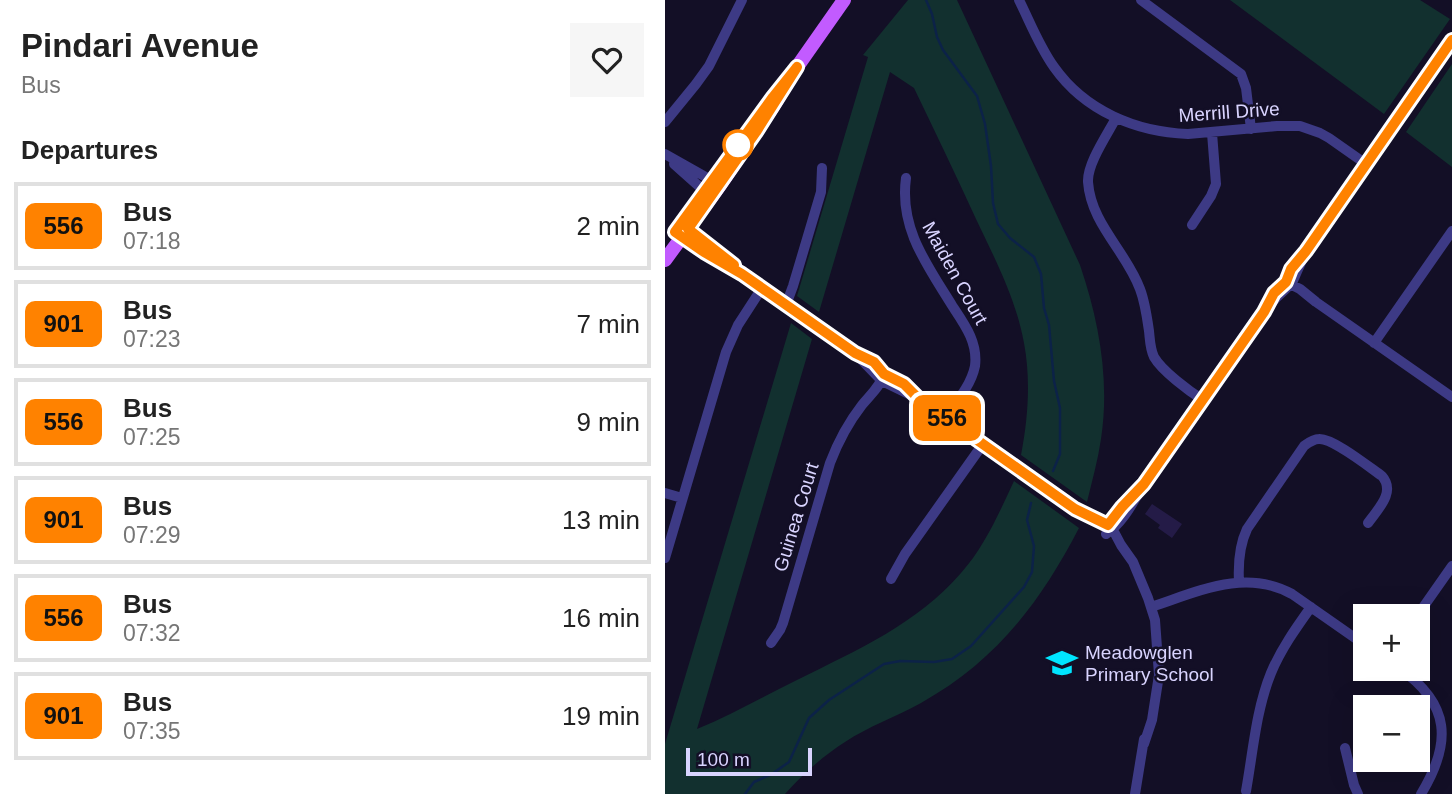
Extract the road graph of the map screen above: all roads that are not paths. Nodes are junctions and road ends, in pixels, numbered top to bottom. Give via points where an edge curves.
1 (742, 0) edge
2 (844, 0) edge
3 (1019, 0) edge
4 (1141, 0) edge
5 (1452, 40) edge
6 (1116, 118) junction
7 (665, 122) edge
8 (1251, 129) junction
9 (1212, 132) junction
10 (1366, 164) junction
11 (822, 168) dead end
12 (906, 178) dead end
13 (1192, 225) dead end
14 (681, 231) junction
15 (1452, 231) edge
16 (665, 247) edge
17 (665, 260) edge
18 (1289, 284) junction
19 (762, 288) junction
20 (786, 305) junction
21 (1374, 343) junction
22 (881, 378) junction
23 (1204, 397) junction
24 (1452, 397) edge
25 (945, 417) junction
26 (983, 444) junction
27 (665, 493) edge
28 (682, 498) junction
29 (1368, 523) dead end
30 (1109, 529) junction
31 (665, 558) edge
32 (1452, 566) edge
33 (891, 579) dead end
34 (1239, 582) junction
35 (1425, 604) edge
36 (1151, 607) junction
37 (1311, 607) junction
38 (1353, 637) edge
39 (771, 643) dead end
40 (1416, 681) edge
41 (1446, 718) edge
42 (1345, 748) dead end
43 (1246, 791) dead end
44 (1135, 794) edge
45 (1358, 794) edge
46 (1421, 794) edge

1 - 7 street via 709,66
2 - 14 main road
3 - 6 street, Merrill Drive via 1055,69 1086,101
4 - 8 street via 1241,74
5 - 10 street
6 - 9 street, Merrill Drive via 1160,132
6 - 23 street via 1089,173 1090,190 1101,224 1141,290 1153,353 1188,390
8 - 9 street, Merrill Drive
8 - 10 street, Merrill Drive via 1290,125 1309,129
9 - 13 street via 1216,184
10 - 18 street via 1306,251
11 - 20 street via 821,192
12 - 25 street, Maiden Court via 907,221 915,242 975,351 972,377
14 - 16 main road
14 - 17 main road
14 - 19 street via 727,258
15 - 21 street
18 - 21 street
18 - 23 street
19 - 20 street
19 - 28 street via 726,352
20 - 22 street via 874,362
21 - 24 street
22 - 25 street via 904,384
22 - 39 street, Guinea Court via 844,430 830,463 781,630
23 - 30 street
25 - 26 street
26 - 30 street via 1087,522
26 - 33 street
27 - 28 street
28 - 31 street
29 - 34 street via 1387,495 1384,478 1333,442 1314,440 1304,446 1247,529 1239,554
30 - 36 street via 1118,553 1139,576
32 - 35 street
34 - 36 street
34 - 37 street via 1272,585
36 - 44 street via 1157,634 1158,684
37 - 38 street
37 - 43 street via 1271,673
40 - 41 street
41 - 46 street via 1443,750
42 - 45 street

